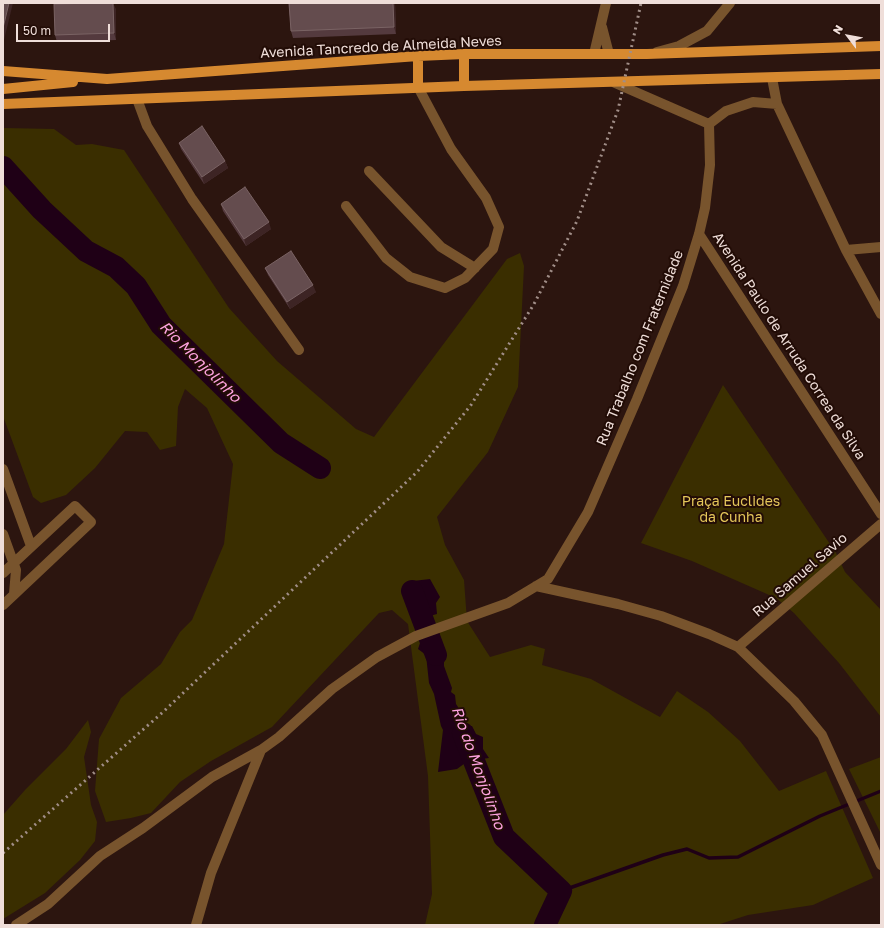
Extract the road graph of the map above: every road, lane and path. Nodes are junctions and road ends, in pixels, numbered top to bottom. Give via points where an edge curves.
1 (606, 3) edge
2 (730, 3) edge
3 (602, 27) junction
4 (881, 46) edge
5 (464, 54) junction
6 (594, 54) junction
7 (609, 54) junction
8 (647, 54) junction
9 (418, 56) junction
10 (3, 71) edge
11 (881, 74) edge
12 (772, 78) junction
13 (107, 79) junction
14 (615, 83) junction
15 (464, 86) junction
16 (418, 87) junction
17 (3, 89) edge
18 (137, 99) junction
19 (3, 104) edge
20 (777, 104) junction
21 (709, 124) junction
22 (369, 171) dead end
23 (346, 206) dead end
24 (699, 234) junction
25 (881, 247) edge
26 (846, 250) junction
27 (475, 268) junction
28 (881, 314) edge
29 (300, 350) dead end
30 (3, 469) edge
31 (881, 514) edge
32 (881, 524) edge
33 (3, 534) edge
34 (31, 546) junction
35 (14, 562) junction
36 (3, 573) edge
37 (536, 586) junction
38 (14, 594) junction
39 (3, 605) edge
40 (738, 648) junction
41 (261, 750) junction
42 (881, 865) edge
43 (16, 925) edge
44 (196, 925) edge

1 - 3 street
2 - 8 street via 707,31 679,46
3 - 6 street
3 - 7 street
4 - 8 main road, Avenida Tancredo de Almeida Neves
5 - 6 main road, Avenida Tancredo de Almeida Neves
5 - 9 main road, Avenida Tancredo de Almeida Neves
5 - 15 main road
6 - 7 main road, Avenida Tancredo de Almeida Neves
7 - 8 main road, Avenida Tancredo de Almeida Neves
9 - 13 main road, Avenida Tancredo de Almeida Neves
9 - 16 main road
10 - 13 main road, Avenida Tancredo de Almeida Neves
11 - 12 main road
12 - 14 main road
12 - 20 street
13 - 17 main road
14 - 15 main road
14 - 21 street
15 - 16 main road
16 - 18 main road
16 - 27 street via 451,149 486,198 499,227 493,249
18 - 19 main road
18 - 29 street via 146,126 192,199
20 - 21 street via 753,102 726,111
20 - 26 street
21 - 24 street, Rua Trabalho com Fraternidade via 710,165
22 - 27 street via 441,247
23 - 27 street via 386,258 410,277 445,288 466,278
24 - 31 street, Avenida Paulo de Arruda Correa da Silva
24 - 37 street, Rua Trabalho com Fraternidade via 677,300 588,512 548,579
25 - 26 street
26 - 28 street
30 - 34 street
32 - 40 street, Rua Samuel Savio
33 - 35 street
34 - 35 street
34 - 38 street via 75,506 91,522
35 - 36 street
35 - 38 street
37 - 40 street via 661,616
37 - 41 street, Rua Trabalho com Fraternidade via 508,603 416,636 377,657 332,689
38 - 39 street
40 - 42 street via 794,701 822,735
41 - 43 street, Rua Trabalho com Fraternidade via 212,778 100,856 48,904
41 - 44 street via 213,866

